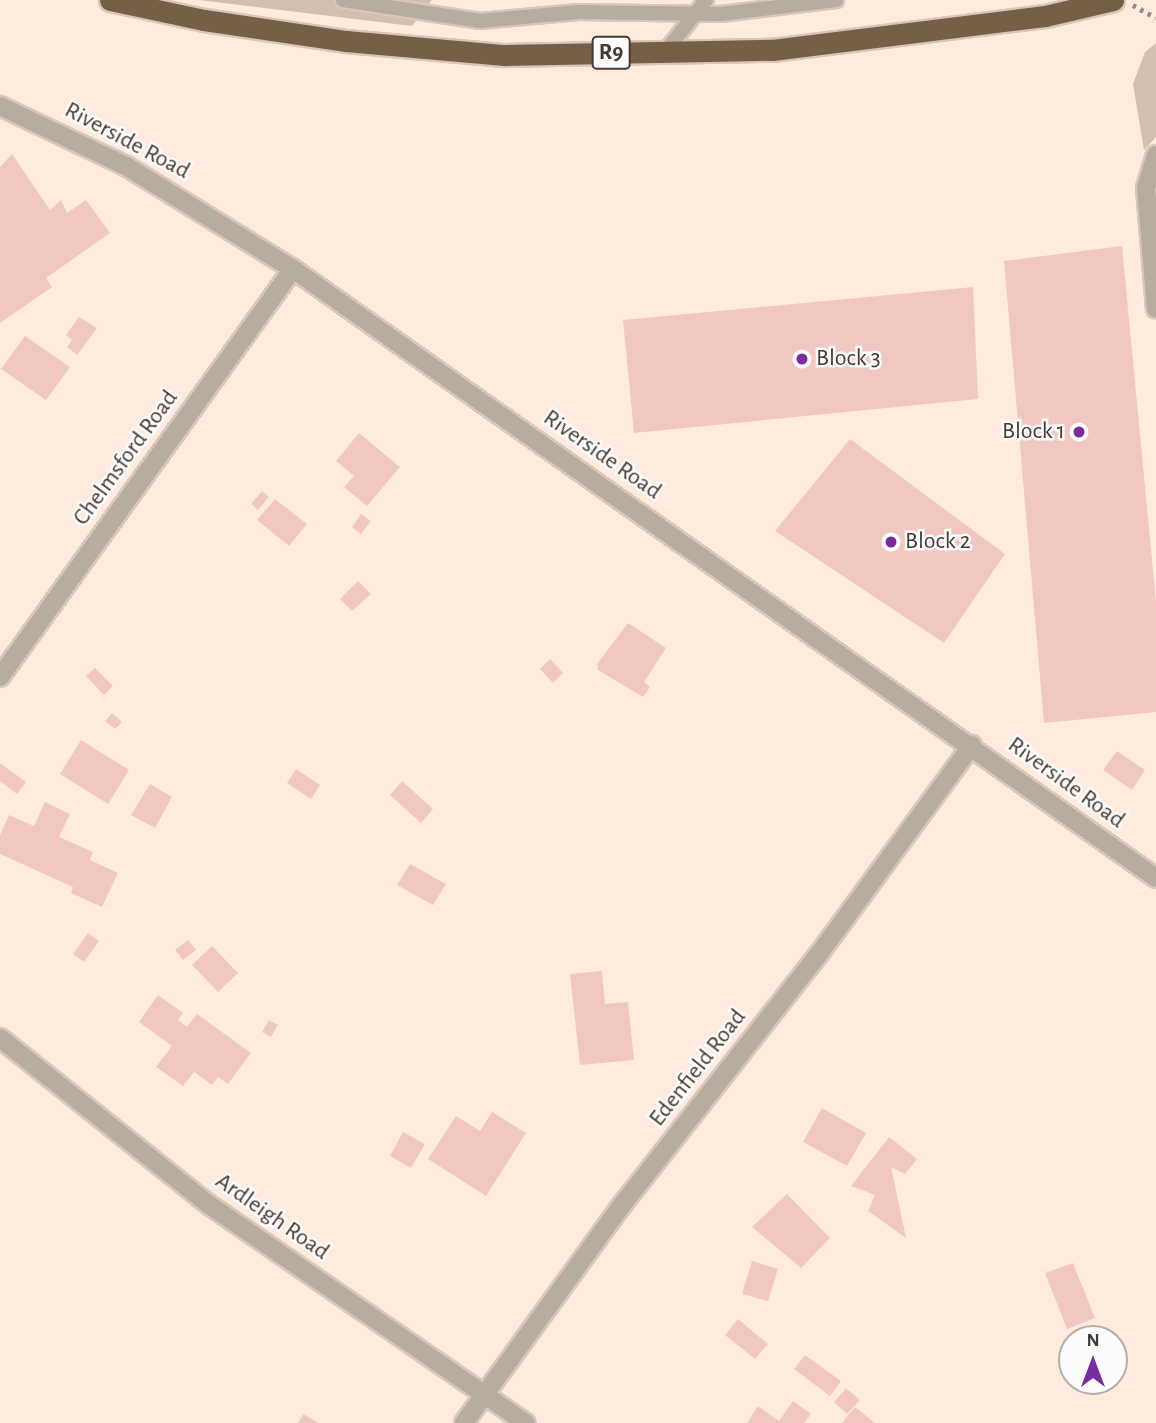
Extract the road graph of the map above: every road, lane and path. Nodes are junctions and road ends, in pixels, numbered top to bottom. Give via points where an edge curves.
1 (110, 0) edge
2 (343, 0) edge
3 (706, 0) edge
4 (836, 0) edge
5 (1113, 0) edge
6 (1125, 0) edge
7 (1044, 8) edge
8 (696, 13) junction
9 (1156, 18) edge
10 (664, 52) junction
11 (0, 106) edge
12 (1156, 155) edge
13 (293, 269) junction
14 (1156, 309) edge
15 (0, 677) edge
16 (972, 745) junction
17 (1156, 878) edge
18 (0, 1038) edge
19 (486, 1393) junction
20 (464, 1423) edge
21 (526, 1423) edge

1 - 10 highway, R9 via 204,20 346,41 504,55
2 - 8 lane via 480,21 579,12
3 - 8 lane
4 - 8 lane
5 - 7 highway, R9
6 - 9 path
7 - 10 highway, R9 via 772,50
8 - 10 lane
11 - 13 street, Riverside Road via 126,166
12 - 14 street via 1146,188
13 - 15 street, Chelmsford Road
13 - 16 street, Riverside Road
16 - 17 street, Riverside Road
16 - 19 street, Edenfield Road via 819,954 622,1205
18 - 19 street, Ardleigh Road via 208,1204
19 - 20 street, Edenfield Road
19 - 21 street, Ardleigh Road

